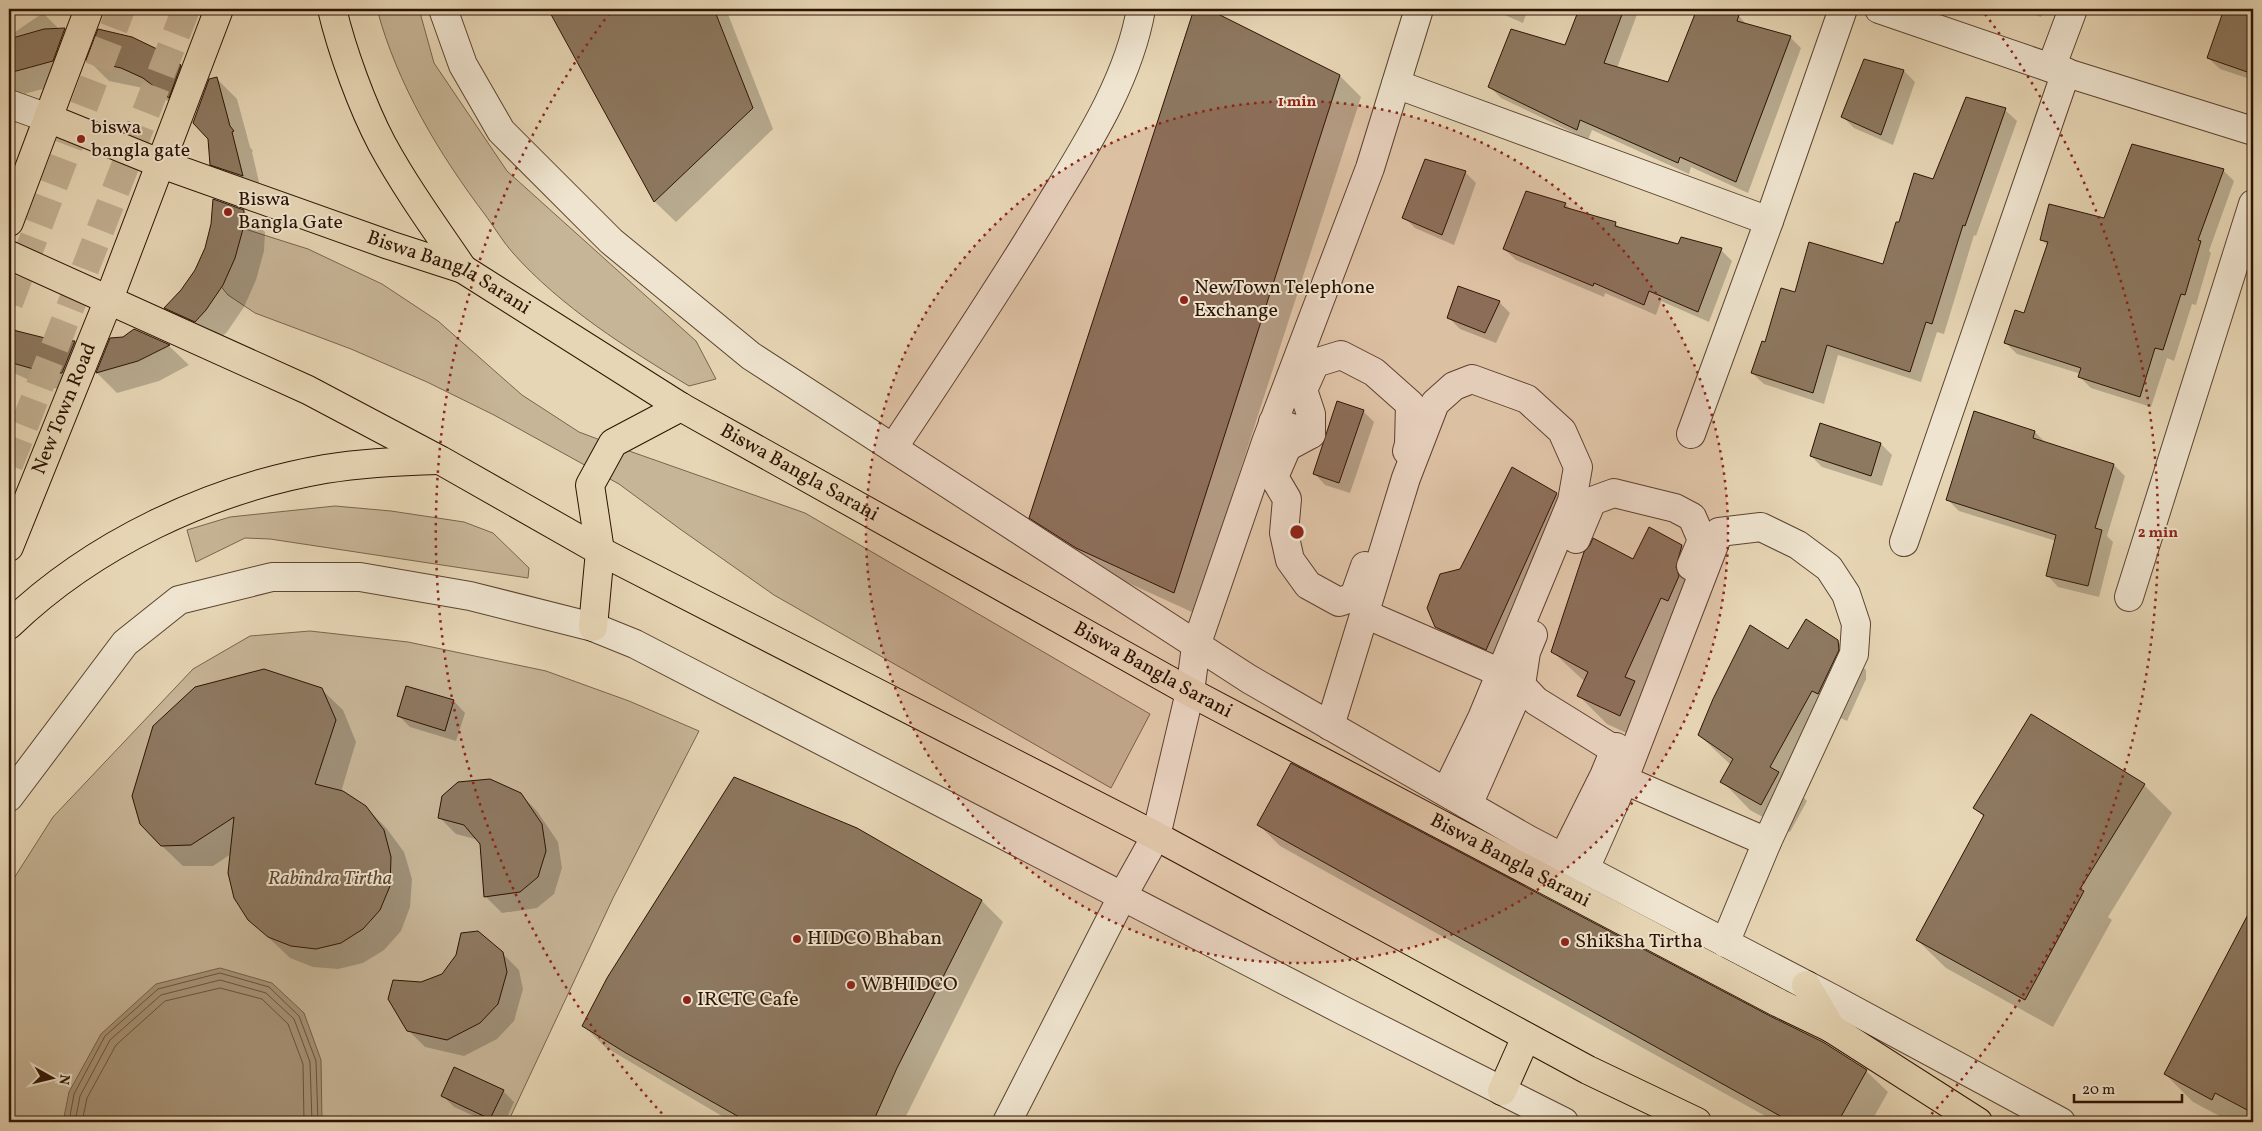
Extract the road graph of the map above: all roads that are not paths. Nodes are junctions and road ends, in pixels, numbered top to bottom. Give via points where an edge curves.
1 (89, 9) edge
2 (220, 9) edge
3 (332, 9) edge
4 (443, 9) edge
5 (1141, 9) edge
6 (1419, 9) edge
7 (1843, 9) edge
8 (1878, 9) edge
9 (2073, 9) edge
10 (2058, 70) junction
11 (1396, 84) junction
12 (9, 104) edge
13 (48, 118) junction
14 (2253, 131) edge
15 (159, 163) junction
16 (2253, 204) edge
17 (1769, 221) junction
18 (9, 222) edge
19 (9, 255) edge
20 (463, 269) junction
21 (108, 299) junction
22 (681, 407) junction
23 (1274, 422) junction
24 (1311, 434) junction
25 (1691, 434) dead end
26 (893, 448) junction
27 (440, 460) junction
28 (1904, 542) dead end
29 (9, 546) edge
30 (600, 551) junction
31 (2130, 597) dead end
32 (1365, 614) junction
33 (9, 625) edge
34 (593, 626) junction
35 (1196, 646) junction
36 (1511, 679) junction
37 (1190, 692) junction
38 (1330, 726) junction
39 (1615, 750) junction
40 (1619, 789) junction
41 (9, 797) edge
42 (1457, 798) junction
43 (1156, 836) junction
44 (1763, 851) junction
45 (1574, 864) junction
46 (1123, 895) junction
47 (1725, 942) junction
48 (1806, 985) junction
49 (1831, 1028) junction
50 (1526, 1037) junction
51 (1502, 1091) junction
52 (1007, 1122) edge
53 (1564, 1122) edge
54 (1697, 1122) edge
55 (1978, 1122) edge
56 (2061, 1122) edge

1 - 13 main road
2 - 15 main road
3 - 20 main road via 356,82 382,144
4 - 26 street via 463,65 501,131 611,241 751,356
5 - 26 street via 1138,27 1116,87 1088,141 1004,282
6 - 11 street
7 - 17 street
8 - 10 street
9 - 10 street
10 - 14 street
10 - 28 street
11 - 17 street
11 - 23 street via 1370,168
12 - 13 street
13 - 15 main road, Biswa Bangla Sarani
13 - 18 main road
15 - 20 main road, Biswa Bangla Sarani
15 - 21 main road, New Town Road
16 - 31 street
17 - 25 street
19 - 21 main road
20 - 22 main road, Biswa Bangla Sarani
21 - 27 main road via 308,390
21 - 29 main road, New Town Road
22 - 30 main road via 613,442 590,485
22 - 37 main road, Biswa Bangla Sarani
23 - 24 street
23 - 35 street
24 - 24 street via 1311,414 1303,390 1315,363 1341,355 1374,372 1410,404 1409,444 1354,597 1339,602 1308,585 1290,560 1284,533 1287,499 1274,477 1287,447
26 - 35 street
27 - 30 main road
27 - 33 main road via 382,462 325,469 268,482 213,500 159,522 108,550 60,583
30 - 34 main road
30 - 43 main road
32 - 36 street
32 - 36 street via 1406,478 1435,403 1454,386 1472,379 1527,399 1562,431 1578,467 1572,501
32 - 38 street
34 - 41 street via 470,596 360,577 272,577 179,600 125,643
34 - 46 street via 636,644
35 - 37 street
35 - 38 street
36 - 39 street via 1536,701
36 - 39 street via 1592,501 1614,493 1675,508 1692,517 1702,540
36 - 42 street via 1482,718
37 - 43 street
37 - 49 main road, Biswa Bangla Sarani
38 - 42 street
39 - 45 street
40 - 44 street
40 - 44 street via 1719,532 1761,527 1798,545 1829,568 1846,594 1856,624 1854,654
40 - 45 street
42 - 45 street
43 - 46 street
43 - 50 main road
44 - 47 street
45 - 47 street
46 - 51 street
46 - 52 street
47 - 48 street
48 - 49 main road
48 - 56 street
49 - 55 main road, Biswa Bangla Sarani
50 - 51 main road
50 - 54 main road
51 - 53 street

